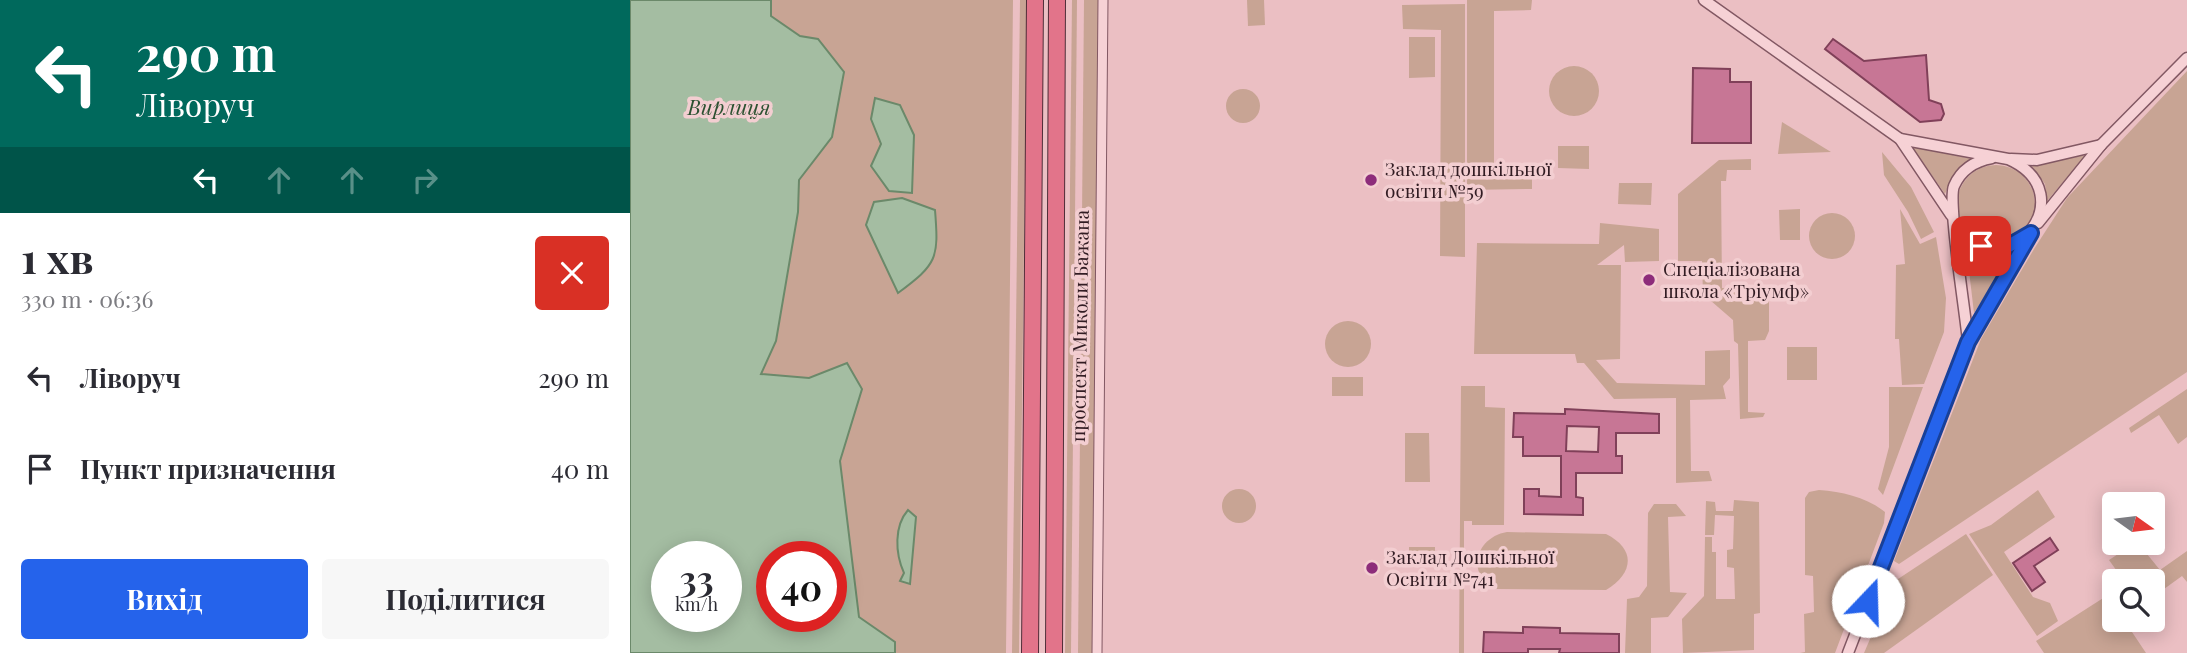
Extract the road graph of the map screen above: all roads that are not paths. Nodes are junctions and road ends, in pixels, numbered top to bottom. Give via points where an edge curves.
1 (1035, 0) edge
2 (1057, 0) edge
3 (1103, 0) edge
4 (1704, 0) edge
5 (2187, 58) edge
6 (1900, 139) junction
7 (2101, 145) junction
8 (1996, 157) junction
9 (2008, 159) junction
10 (1953, 219) junction
11 (2034, 229) junction
12 (1968, 342) junction
13 (1030, 653) edge
14 (1054, 653) edge
15 (1097, 653) edge
16 (1848, 653) edge

1 - 13 highway
2 - 14 highway, проспект Миколи Бажана
3 - 15 street, проспект Миколи Бажана
4 - 6 street
5 - 7 street
6 - 8 street
6 - 10 street
7 - 9 street via 2037,160
7 - 11 street
8 - 9 street
8 - 10 street via 1961,174 1951,198
9 - 11 street via 2036,182 2041,205
10 - 11 street via 1971,241 1993,249 2016,244
10 - 12 street
11 - 12 street
12 - 16 street

